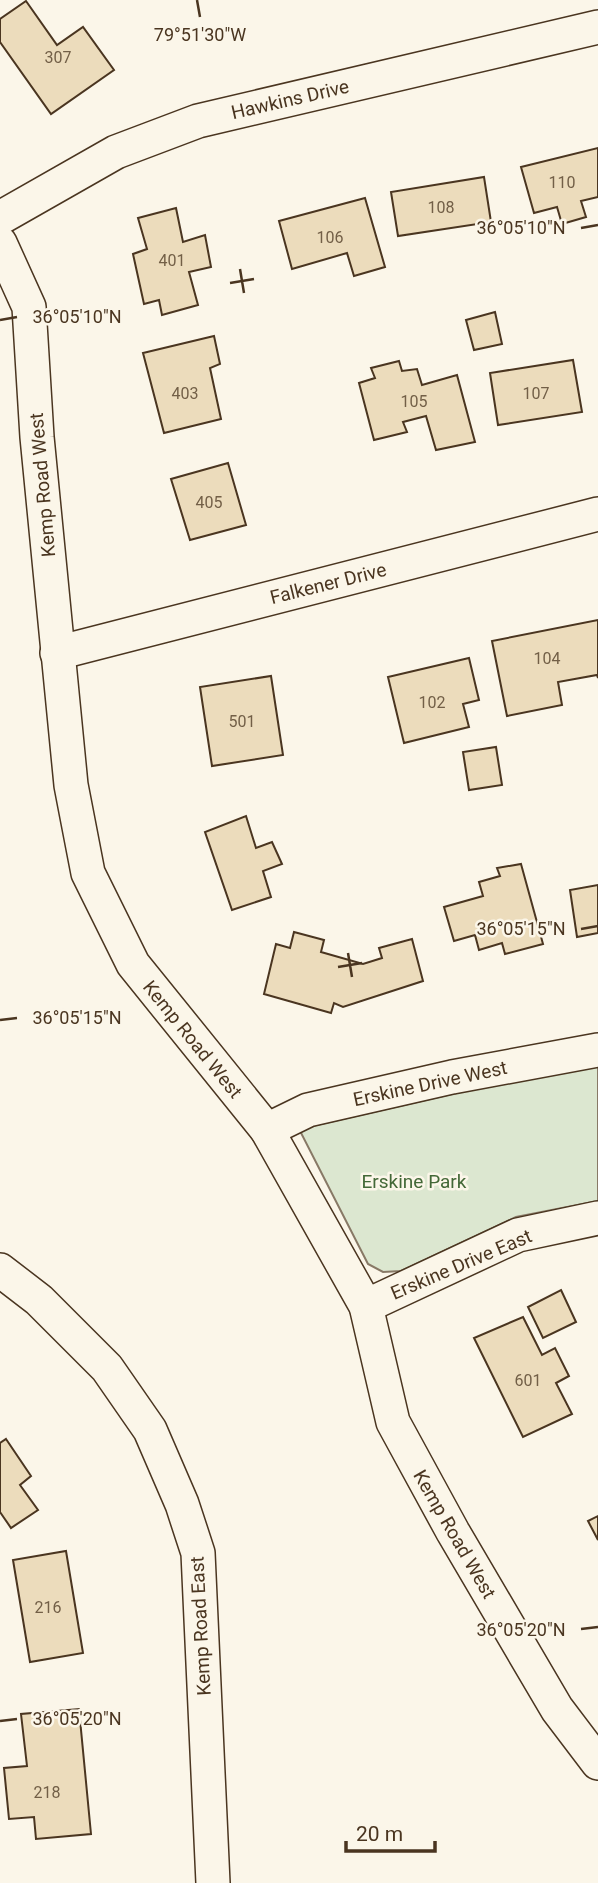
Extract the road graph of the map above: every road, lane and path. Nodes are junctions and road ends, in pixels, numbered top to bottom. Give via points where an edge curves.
1 (598, 27) edge
2 (0, 218) edge
3 (0, 243) edge
4 (598, 514) edge
5 (57, 653) junction
6 (598, 1050) edge
7 (267, 1130) junction
8 (598, 1218) edge
9 (0, 1270) edge
10 (366, 1306) junction
11 (598, 1763) edge
12 (213, 1883) edge

1 - 2 street, Hawkins Drive via 198,121 116,152
3 - 5 street, Kemp Road West via 29,307
4 - 5 street, Falkener Drive
5 - 7 street, Kemp Road West via 71,785 88,873 133,964
6 - 7 street, Erskine Drive West via 452,1077 308,1111
7 - 10 street, Kemp Road West
8 - 10 street, Erskine Drive East via 518,1235
9 - 12 street, Kemp Road East via 38,1300 107,1368 150,1430 182,1504 198,1553
10 - 11 street, Kemp Road West via 393,1422 557,1709

